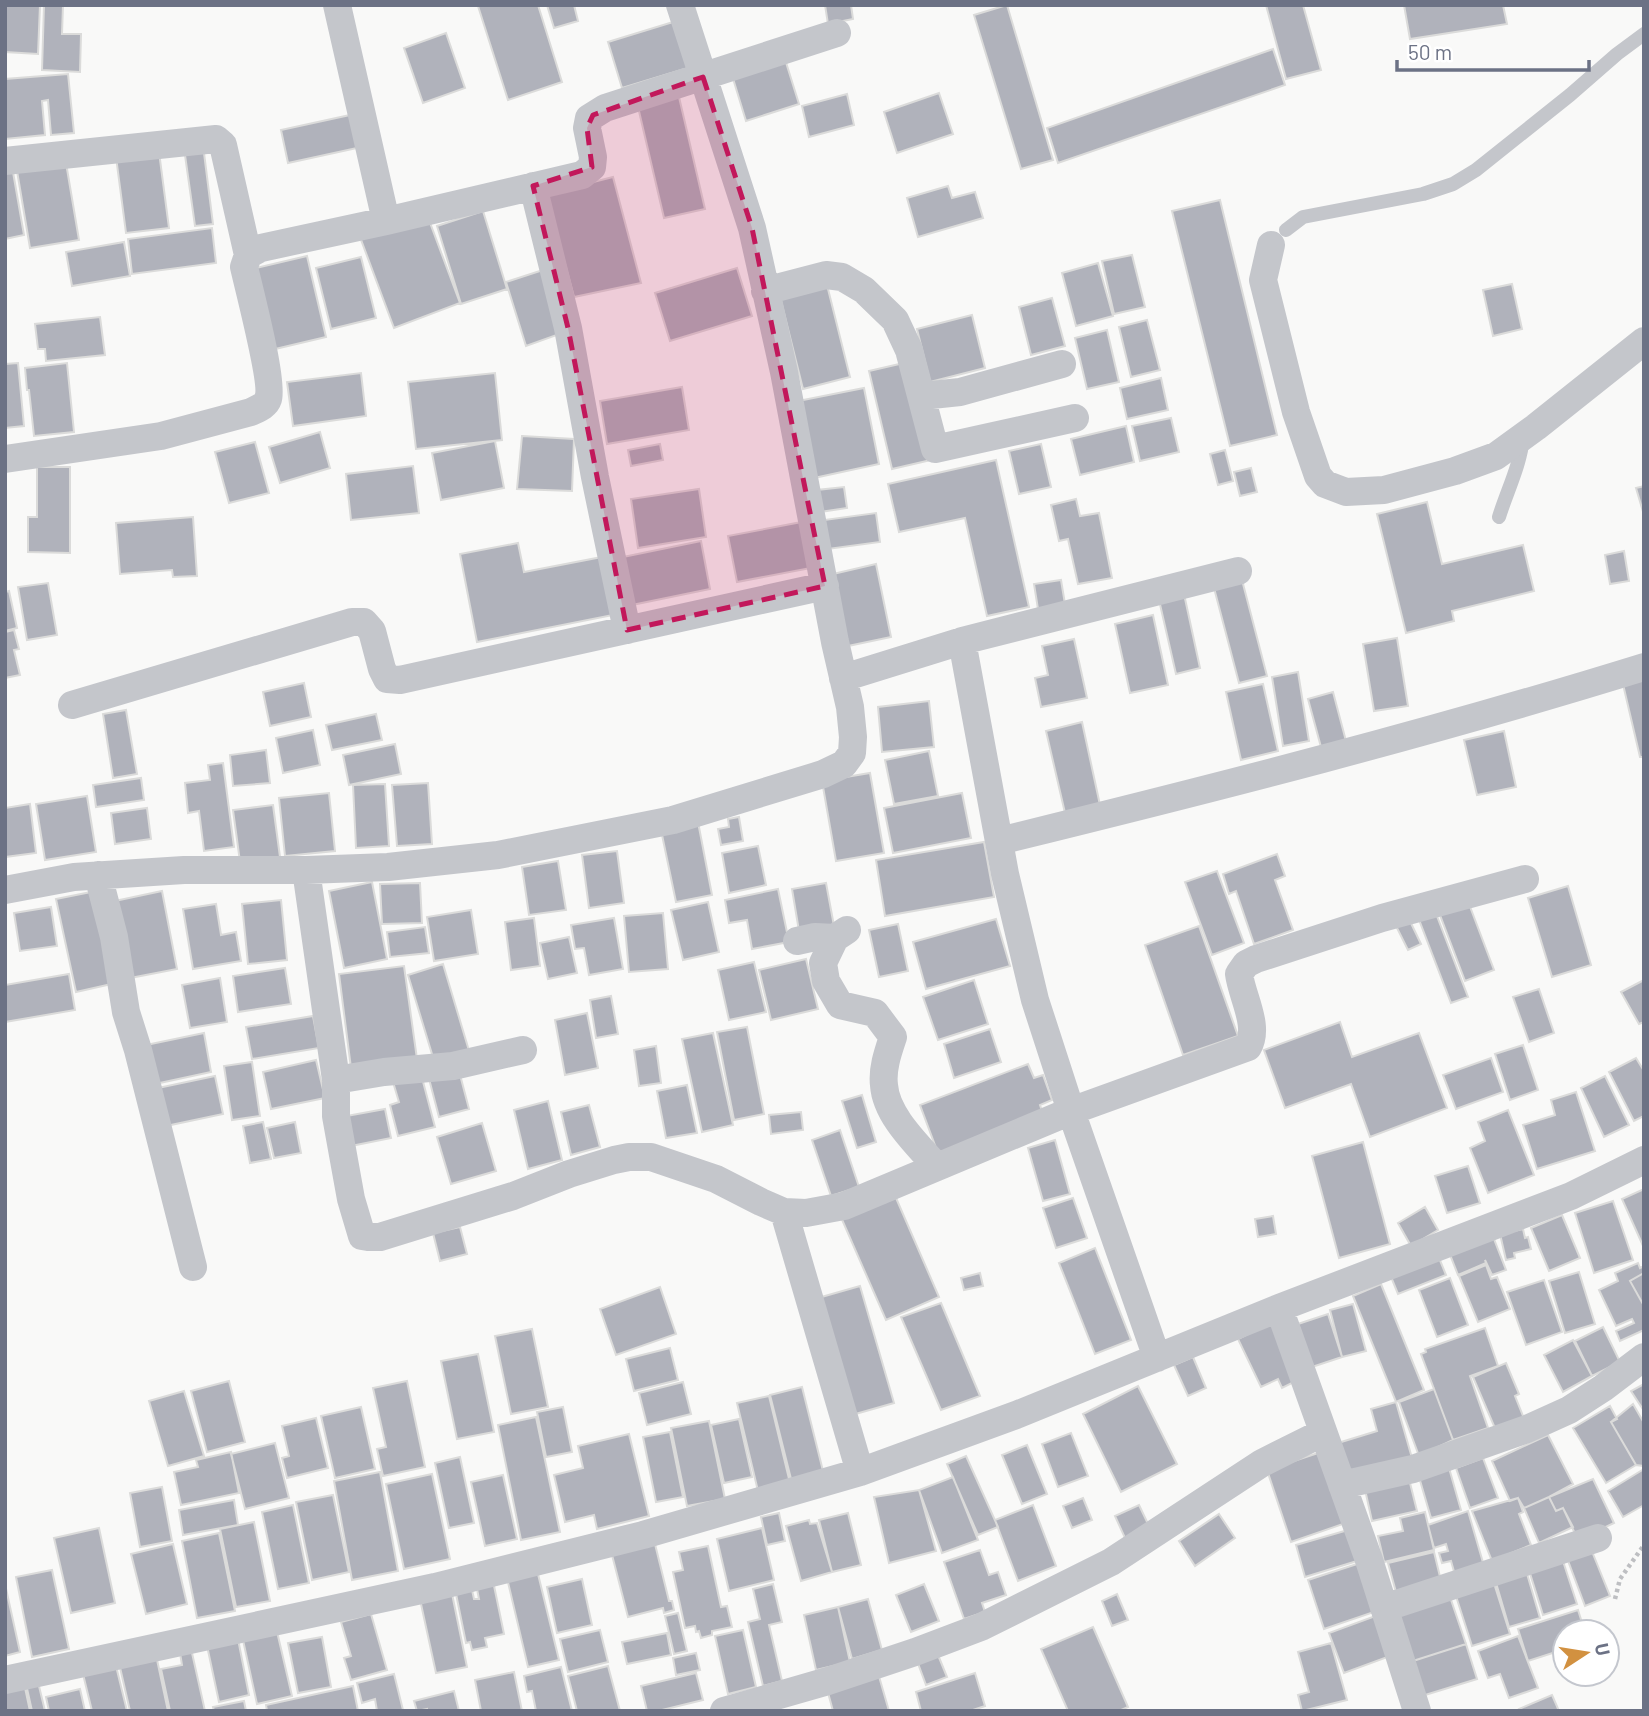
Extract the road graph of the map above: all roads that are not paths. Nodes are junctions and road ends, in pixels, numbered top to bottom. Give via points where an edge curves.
1 (337, 5) edge
2 (680, 5) edge
3 (836, 33) dead end
4 (1644, 34) edge
5 (703, 77) junction
6 (5, 161) edge
7 (533, 186) junction
8 (386, 221) junction
9 (1278, 237) joint
10 (248, 255) junction
11 (765, 291) junction
12 (1644, 341) edge
13 (1062, 364) dead end
14 (922, 396) junction
15 (1074, 418) dead end
16 (1524, 437) junction
17 (5, 459) edge
18 (1499, 517) dead end
19 (1238, 571) dead end
20 (825, 586) junction
21 (627, 630) junction
22 (961, 641) junction
23 (1644, 667) edge
24 (843, 678) junction
25 (72, 705) dead end
26 (999, 841) junction
27 (306, 870) junction
28 (97, 875) junction
29 (1525, 879) dead end
30 (5, 891) edge
31 (797, 941) dead end
32 (523, 1050) dead end
33 (336, 1080) junction
34 (1071, 1111) junction
35 (1644, 1160) edge
36 (937, 1167) junction
37 (784, 1212) junction
38 (193, 1267) dead end
39 (1279, 1308) junction
40 (1644, 1357) edge
41 (1157, 1358) junction
42 (1322, 1433) junction
43 (860, 1472) junction
44 (1342, 1486) junction
45 (1598, 1538) dead end
46 (1384, 1608) junction
47 (5, 1680) edge
48 (724, 1711) edge
49 (1417, 1711) edge

1 - 8 street
2 - 5 street
3 - 5 street
4 - 9 lane via 1453,184 1303,217
5 - 7 street via 596,112 587,128 592,167 582,174
5 - 11 street via 755,239
6 - 10 street via 216,139 223,145
7 - 8 street
7 - 21 street via 568,328
8 - 10 street via 272,245
9 - 16 street via 1263,280 1296,412 1318,476 1325,484 1346,492 1384,490 1496,456
10 - 17 street via 244,267 268,376 268,399 263,405 161,436
11 - 14 street via 827,275 842,277 864,290 895,320
11 - 20 street
12 - 16 street
13 - 14 street via 960,392
14 - 15 street via 935,449
16 - 18 lane
19 - 22 street
20 - 21 street
20 - 24 street
21 - 25 street via 400,680 387,679 372,631 364,622 352,622
22 - 24 street
22 - 26 street
23 - 26 street via 1416,735
24 - 27 street via 852,752 844,764 823,774 673,820 498,855
26 - 34 street via 1035,1000
27 - 28 street
27 - 33 street
28 - 30 street
28 - 38 street via 114,937 126,1012
29 - 34 street via 1382,918 1246,964 1240,974 1253,1026 1248,1047
31 - 36 street via 841,934 823,963 826,981 841,1005 875,1013 892,1037 883,1086 890,1107
32 - 33 street via 453,1066
33 - 37 street via 336,1116 362,1236 380,1237 629,1157 651,1157 716,1179
34 - 36 street
34 - 41 street
35 - 39 street via 1571,1196
36 - 37 street via 844,1206
37 - 43 street
39 - 41 street
39 - 42 street
40 - 44 street via 1569,1410 1527,1429 1413,1469
41 - 43 street
42 - 44 street
42 - 48 street via 1262,1463 1111,1562 981,1627 840,1677
43 - 47 street via 643,1535 461,1580
44 - 46 street
45 - 46 street
46 - 49 street

